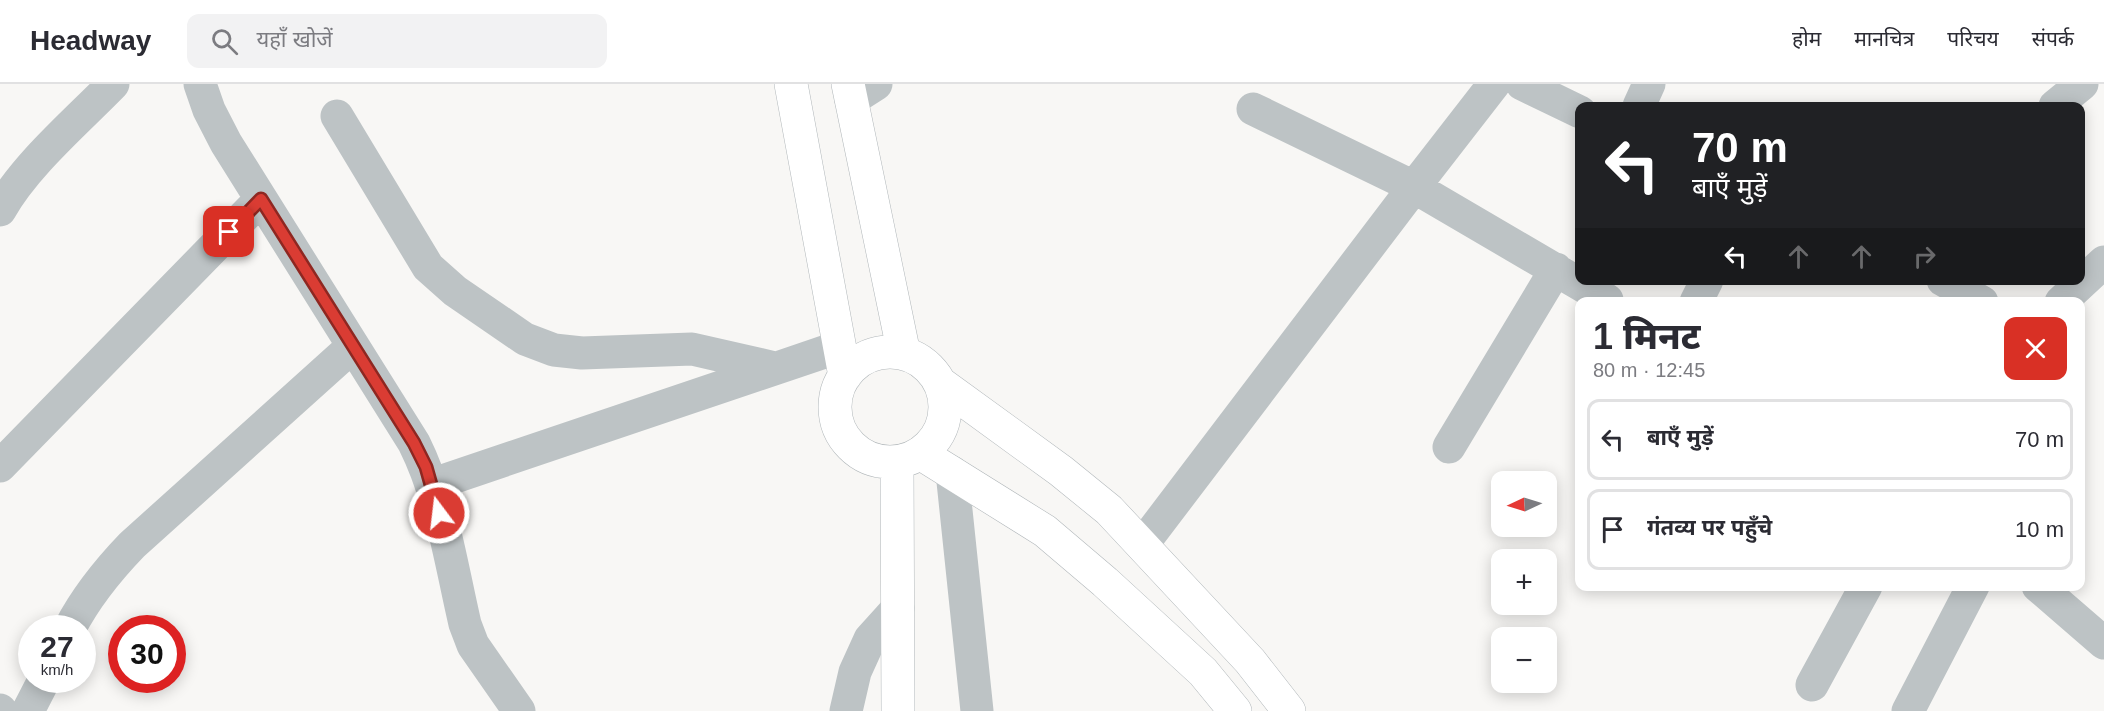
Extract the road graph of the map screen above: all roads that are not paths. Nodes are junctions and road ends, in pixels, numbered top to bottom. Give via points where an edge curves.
1 (113, 84) edge
2 (200, 84) edge
3 (791, 84) edge
4 (1494, 84) edge
5 (1522, 84) edge
6 (1649, 84) edge
7 (2082, 84) edge
8 (858, 89) edge
9 (1641, 102) edge
10 (2060, 102) edge
11 (1253, 109) dead end
12 (1575, 110) edge
13 (337, 116) dead end
14 (1414, 187) junction
15 (261, 199) junction
16 (0, 210) edge
17 (2104, 262) edge
18 (1556, 269) junction
19 (2085, 280) edge
20 (1575, 281) edge
21 (1582, 285) edge
22 (1952, 285) edge
23 (2079, 285) edge
24 (1602, 297) edge
25 (1973, 297) edge
26 (2066, 297) edge
27 (353, 346) junction
28 (904, 354) junction
29 (842, 361) junction
30 (776, 368) junction
31 (940, 383) junction
32 (1449, 447) dead end
33 (909, 457) junction
34 (0, 466) edge
35 (952, 472) junction
36 (431, 485) junction
37 (1142, 545) junction
38 (1863, 591) edge
39 (1970, 591) edge
40 (2044, 591) edge
41 (898, 608) junction
42 (76, 615) edge
43 (2104, 643) edge
44 (1812, 685) dead end
45 (37, 693) edge
46 (28, 711) edge
47 (519, 711) edge
48 (846, 711) edge
49 (898, 711) edge
50 (977, 711) edge
51 (1235, 711) edge
52 (1290, 711) edge
53 (1908, 711) edge

1 - 16 street via 28,172
2 - 15 street via 226,143
3 - 29 main road
4 - 14 street
5 - 12 street
6 - 9 street
7 - 10 street
8 - 28 main road
11 - 14 street
13 - 30 street via 428,267 455,291 525,339 554,350 582,353 692,349
14 - 18 street
14 - 37 street
15 - 27 street
15 - 34 street
17 - 19 street
18 - 20 street
18 - 32 street
21 - 24 street
22 - 25 street
23 - 26 street
27 - 36 street via 414,443
27 - 42 street via 132,545 106,572
28 - 29 main road via 876,354 858,362
28 - 31 main road via 929,367
29 - 30 street
29 - 33 main road via 835,412 850,445 880,462
30 - 36 street
31 - 33 main road via 945,419 928,448
31 - 37 main road via 1061,471 1109,510
33 - 35 main road
33 - 41 main road
35 - 50 street
35 - 51 main road via 1045,531 1106,582 1203,672
36 - 47 street via 473,645
37 - 52 main road via 1250,661
38 - 44 street
39 - 53 street
40 - 43 street
41 - 48 street via 870,639 855,672
41 - 49 main road
45 - 46 street

